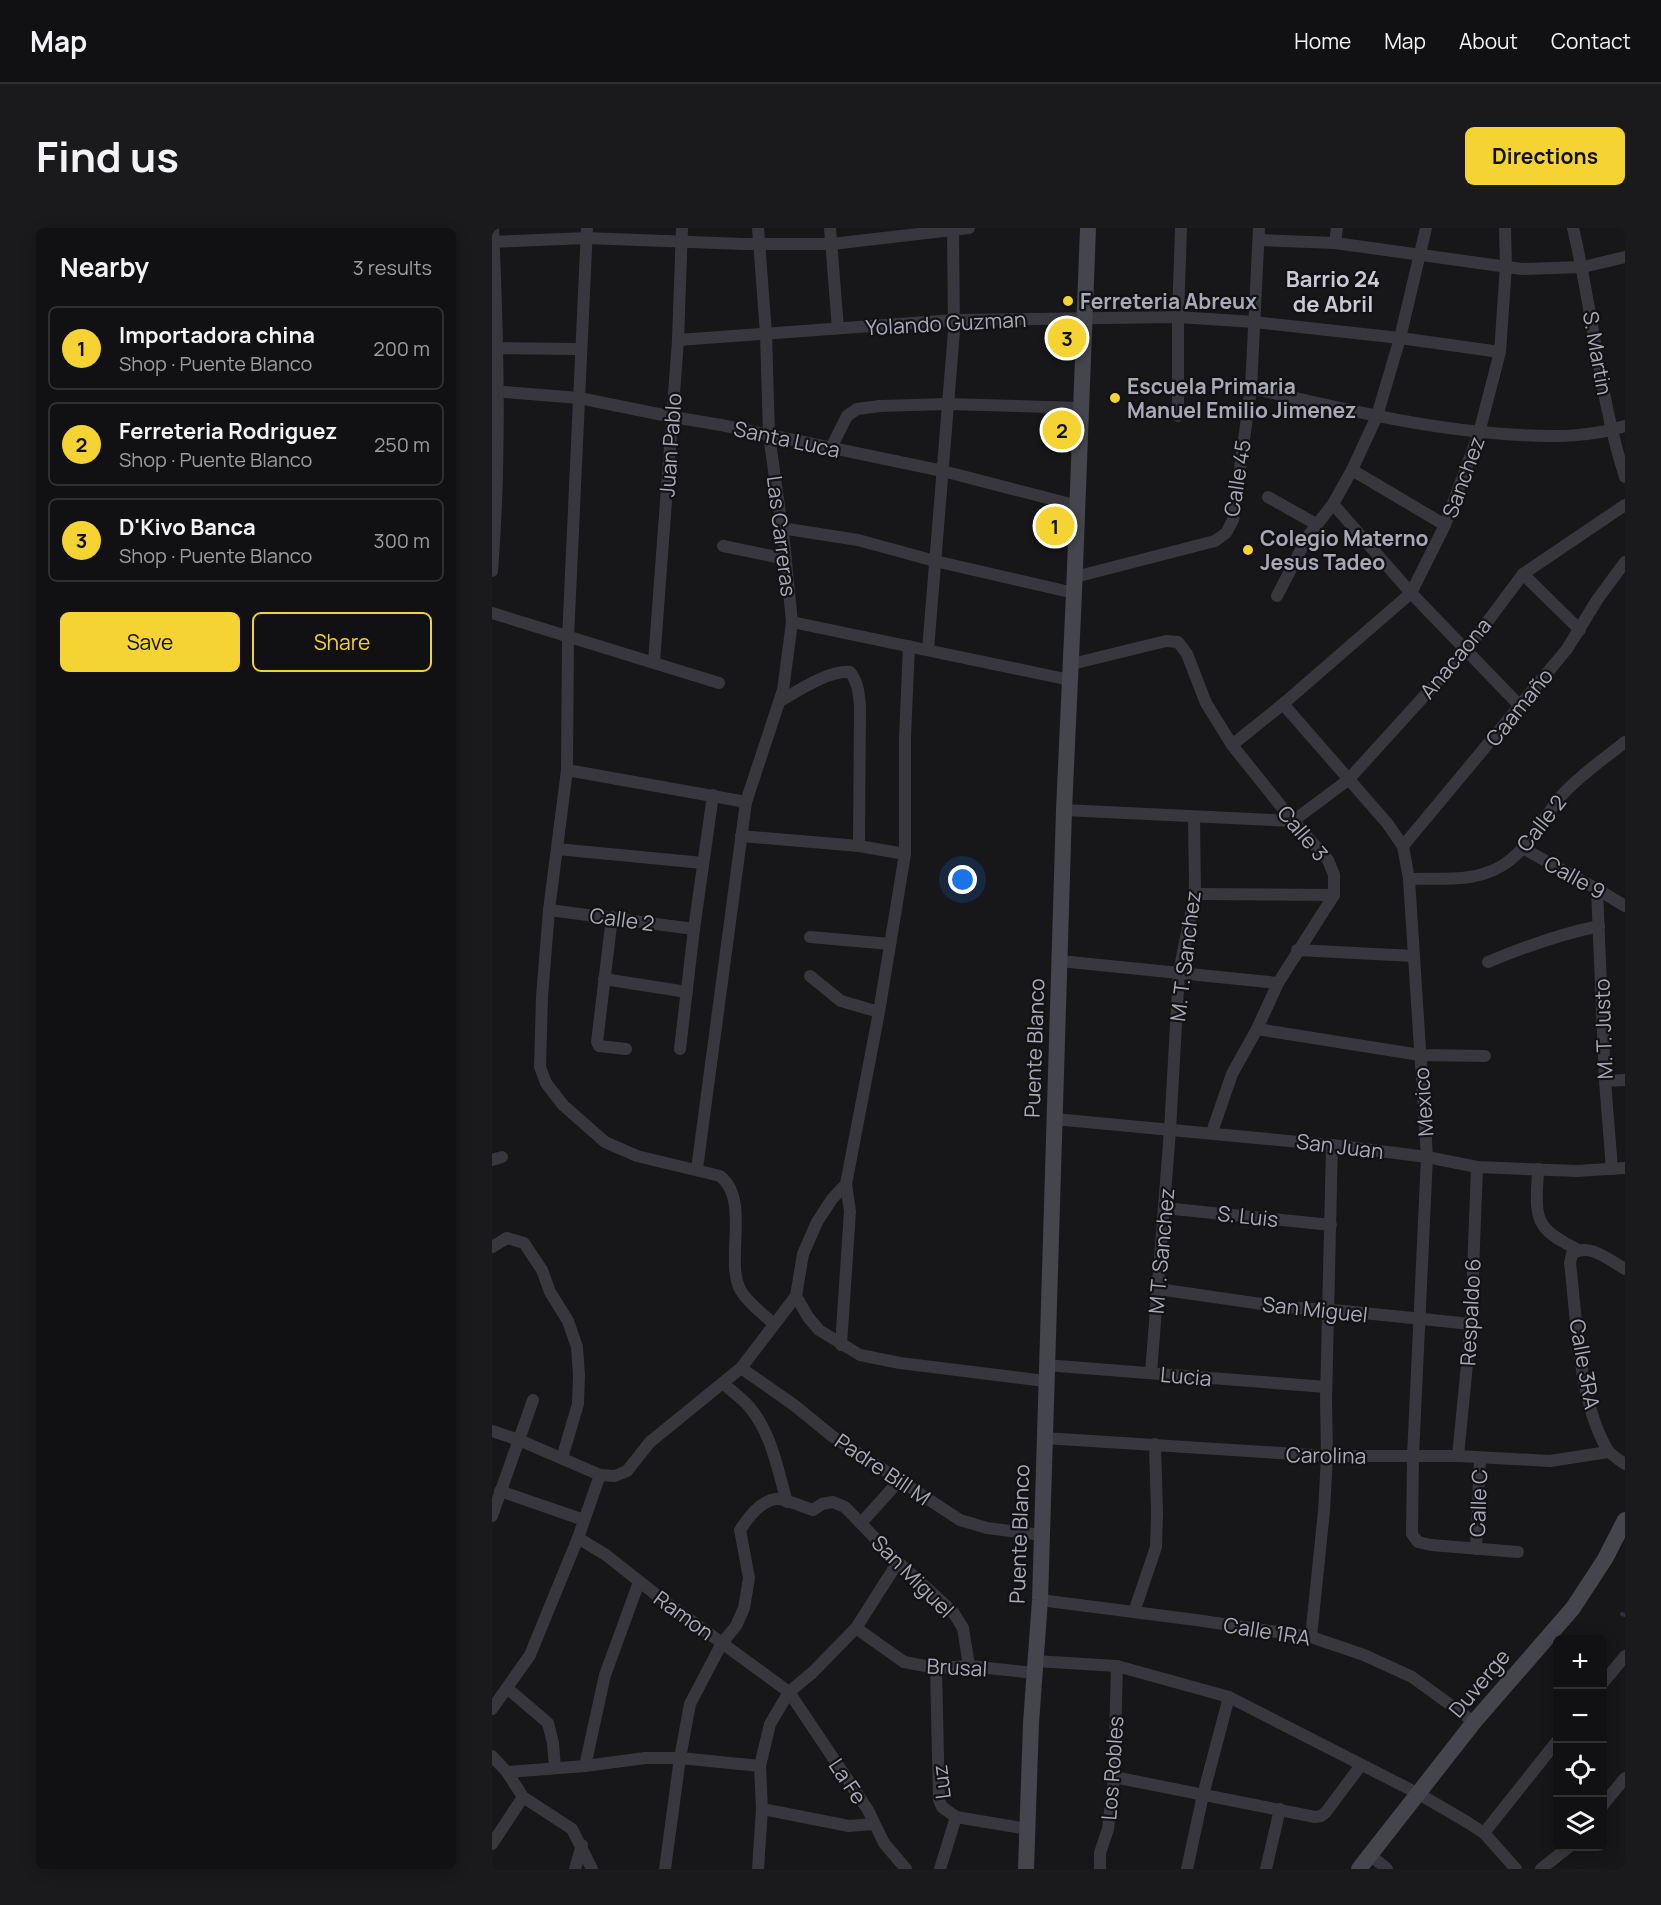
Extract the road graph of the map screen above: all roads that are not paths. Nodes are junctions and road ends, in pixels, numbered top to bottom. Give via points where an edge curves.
1 (493, 228) edge
2 (758, 228) edge
3 (830, 228) edge
4 (969, 228) edge
5 (1088, 228) edge
6 (1181, 228) edge
7 (1337, 228) edge
8 (1426, 228) edge
9 (1505, 228) edge
10 (1574, 228) edge
11 (953, 229) edge
12 (586, 233) edge
13 (681, 234) edge
14 (1259, 234) edge
15 (493, 242) edge
16 (1335, 243) junction
17 (759, 244) junction
18 (832, 244) junction
19 (1419, 254) junction
20 (1625, 257) edge
21 (1506, 266) junction
22 (1582, 267) junction
23 (1178, 317) junction
24 (1084, 318) junction
25 (954, 320) junction
26 (1254, 322) junction
27 (838, 328) junction
28 (766, 334) junction
29 (1400, 338) junction
30 (678, 340) junction
31 (494, 348) edge
32 (581, 349) junction
33 (1500, 352) junction
34 (1251, 388) junction
35 (495, 392) edge
36 (579, 398) junction
37 (948, 405) junction
38 (1081, 408) junction
39 (1178, 416) dead end
40 (1377, 416) junction
41 (673, 417) junction
42 (1625, 426) edge
43 (1611, 431) junction
44 (1479, 433) junction
45 (769, 435) junction
46 (831, 448) junction
47 (1352, 470) junction
48 (943, 471) junction
49 (1625, 477) edge
50 (1268, 497) dead end
51 (1333, 504) junction
52 (1625, 505) edge
53 (1078, 506) junction
54 (1316, 524) junction
55 (1445, 525) junction
56 (781, 528) junction
57 (723, 546) dead end
58 (786, 559) junction
59 (935, 561) junction
60 (1625, 562) edge
61 (492, 571) edge
62 (1523, 574) junction
63 (1075, 585) junction
64 (1411, 593) junction
65 (1277, 596) dead end
66 (492, 613) edge
67 (792, 622) junction
68 (1580, 630) junction
69 (568, 638) junction
70 (909, 646) junction
71 (1467, 649) junction
72 (928, 650) junction
73 (654, 662) junction
74 (1071, 673) junction
75 (719, 683) dead end
76 (780, 701) junction
77 (1283, 704) junction
78 (1520, 706) junction
79 (1625, 742) edge
80 (1232, 745) junction
81 (567, 770) junction
82 (1348, 780) junction
83 (713, 795) junction
84 (746, 802) junction
85 (1064, 810) junction
86 (1194, 818) junction
87 (1293, 821) junction
88 (741, 836) junction
89 (859, 846) junction
90 (1403, 846) junction
91 (557, 849) junction
92 (1524, 849) junction
93 (905, 854) junction
94 (703, 863) junction
95 (1409, 879) junction
96 (1597, 888) junction
97 (1195, 894) junction
98 (1334, 895) junction
99 (1625, 906) edge
100 (549, 910) junction
101 (612, 917) junction
102 (1599, 926) junction
103 (694, 929) junction
104 (810, 937) dead end
105 (890, 944) junction
106 (1297, 950) junction
107 (1413, 956) junction
108 (1060, 961) junction
109 (1488, 962) dead end
110 (1179, 972) junction
111 (810, 976) dead end
112 (604, 979) junction
113 (1278, 983) junction
114 (687, 992) junction
115 (879, 1012) junction
116 (1257, 1029) junction
117 (626, 1049) dead end
118 (680, 1049) dead end
119 (1420, 1055) junction
120 (1485, 1056) dead end
121 (1625, 1080) edge
122 (1605, 1081) junction
123 (1054, 1119) junction
124 (1170, 1130) junction
125 (1212, 1132) junction
126 (1332, 1145) junction
127 (1427, 1157) junction
128 (1477, 1167) junction
129 (1625, 1168) edge
130 (697, 1169) junction
131 (1538, 1169) junction
132 (1612, 1169) junction
133 (846, 1184) junction
134 (1164, 1208) junction
135 (1331, 1225) junction
136 (495, 1244) edge
137 (1575, 1252) junction
138 (1625, 1269) edge
139 (1158, 1289) junction
140 (796, 1296) junction
141 (1329, 1310) junction
142 (1419, 1320) junction
143 (774, 1324) junction
144 (1471, 1324) junction
145 (841, 1344) junction
146 (741, 1368) junction
147 (1045, 1373) junction
148 (1151, 1373) junction
149 (723, 1383) junction
150 (1326, 1387) junction
151 (533, 1400) dead end
152 (492, 1431) edge
153 (1044, 1438) junction
154 (519, 1440) junction
155 (1155, 1444) junction
156 (1608, 1452) junction
157 (1327, 1456) junction
158 (1413, 1456) junction
159 (1458, 1456) junction
160 (562, 1458) junction
161 (1479, 1458) junction
162 (1625, 1464) edge
163 (600, 1475) junction
164 (898, 1481) junction
165 (500, 1491) junction
166 (787, 1502) junction
167 (492, 1516) edge
168 (584, 1520) junction
169 (861, 1523) junction
170 (1623, 1527) edge
171 (1041, 1535) junction
172 (578, 1538) junction
173 (1476, 1549) junction
174 (1518, 1552) dead end
175 (898, 1562) junction
176 (639, 1582) junction
177 (1040, 1600) junction
178 (1134, 1612) junction
179 (856, 1628) junction
180 (1311, 1636) junction
181 (722, 1643) junction
182 (1625, 1656) edge
183 (969, 1666) junction
184 (1117, 1666) junction
185 (1035, 1667) junction
186 (936, 1668) junction
187 (1607, 1678) edge
188 (507, 1688) junction
189 (789, 1692) junction
190 (1229, 1697) junction
191 (492, 1709) edge
192 (1474, 1722) junction
193 (1555, 1743) edge
194 (492, 1756) edge
195 (680, 1758) junction
196 (1361, 1765) junction
197 (585, 1766) junction
198 (760, 1766) junction
199 (555, 1768) junction
200 (507, 1772) junction
201 (1114, 1777) junction
202 (1625, 1778) edge
203 (1419, 1794) junction
204 (1203, 1796) junction
205 (523, 1797) junction
206 (1607, 1800) edge
207 (762, 1809) junction
208 (1280, 1809) junction
209 (956, 1816) junction
210 (874, 1824) junction
211 (1028, 1829) junction
212 (1484, 1833) junction
213 (492, 1844) edge
214 (582, 1845) junction
215 (1564, 1851) edge
216 (1370, 1855) junction
217 (575, 1869) edge
218 (592, 1869) edge
219 (665, 1869) edge
220 (758, 1869) edge
221 (906, 1869) edge
222 (940, 1869) edge
223 (1026, 1869) edge
224 (1100, 1869) edge
225 (1187, 1869) edge
226 (1266, 1869) edge
227 (1359, 1869) edge
228 (1387, 1869) edge
229 (1516, 1869) edge
230 (1541, 1869) edge

1 - 15 street
2 - 17 street, Las Carreras
3 - 18 street
4 - 11 street
5 - 24 street, Puente Blanco
6 - 23 street
7 - 16 street
8 - 19 street
9 - 21 street, Sanchez
10 - 22 street, S. Martin
11 - 18 street
11 - 25 street
12 - 13 street
12 - 15 street
12 - 32 street
13 - 17 street
13 - 30 street, Juan Pablo
14 - 16 street
14 - 26 street, Calle 45
15 - 31 street
16 - 19 street
17 - 18 street
17 - 28 street, Las Carreras
18 - 27 street
19 - 21 street
19 - 29 street
20 - 22 street
21 - 22 street
21 - 33 street, Sanchez
22 - 43 street, S. Martin
23 - 24 street, Yolando Guzman
23 - 26 street, Yolando Guzman
23 - 39 street
24 - 25 street, Yolando Guzman
24 - 38 street, Puente Blanco
25 - 27 street, Yolando Guzman
25 - 37 street
26 - 29 street, Yolando Guzman
26 - 34 street, Calle 45
27 - 28 street, Yolando Guzman
28 - 30 street, Yolando Guzman
28 - 45 street, Las Carreras
29 - 33 street, Yolando Guzman
29 - 40 street
30 - 41 street, Juan Pablo
31 - 32 street
31 - 35 street
32 - 36 street
33 - 44 street, Sanchez
34 - 40 street
34 - 63 street, Calle 45 via 1233,520 1226,532 1215,541
35 - 36 street, Santa Luca
35 - 61 street via 496,517
36 - 41 street, Santa Luca
36 - 69 street
37 - 38 street
37 - 46 street via 857,409 847,416
37 - 48 street
38 - 53 street, Puente Blanco
40 - 44 street
40 - 47 street
41 - 45 street, Santa Luca
41 - 73 street, Juan Pablo
42 - 43 street
43 - 44 street via 1558,437
43 - 49 street, S. Martin
44 - 55 street, Sanchez
45 - 46 street, Santa Luca
45 - 56 street, Las Carreras
46 - 48 street, Santa Luca
47 - 51 street
47 - 55 street
48 - 53 street, Santa Luca
48 - 59 street
50 - 54 street
51 - 54 street
51 - 64 street
52 - 62 street, Anacaona
53 - 63 street, Puente Blanco
54 - 65 street
55 - 64 street, Sanchez
56 - 58 street, Las Carreras
56 - 59 street via 858,540
57 - 58 street
58 - 67 street, Las Carreras
59 - 63 street
59 - 72 street
60 - 68 street, Caamaño
62 - 68 street
62 - 71 street, Anacaona
63 - 74 street, Puente Blanco
64 - 71 street
64 - 77 street, Sanchez
66 - 69 street
67 - 70 street
67 - 76 street, Las Carreras
68 - 78 street, Caamaño
69 - 73 street
69 - 81 street
70 - 72 street
70 - 93 street
71 - 78 street
71 - 82 street, Anacaona
72 - 74 street
73 - 75 street
74 - 80 street, Calle 3 via 1166,641 1178,642 1187,654 1206,703
74 - 85 street, Puente Blanco
76 - 84 street, Las Carreras
76 - 89 street via 823,679 844,672 853,676 860,706
77 - 80 street, Sanchez
77 - 82 street, Mexico
78 - 90 street, Caamaño
79 - 92 street, Calle 2 via 1562,796
80 - 87 street, Calle 3
81 - 83 street
81 - 91 street
82 - 87 street, Anacaona
82 - 90 street, Mexico
83 - 84 street
83 - 94 street
84 - 88 street, Las Carreras
85 - 86 street
85 - 108 street, Puente Blanco
86 - 87 street
86 - 97 street, M. T. Sanchez
87 - 98 street, Calle 3 via 1328,860 1334,875
88 - 89 street
88 - 130 street, Las Carreras
89 - 93 street
90 - 95 street, Mexico
91 - 94 street
91 - 100 street
92 - 95 street, Calle 2 via 1508,863 1482,874
92 - 96 street, Calle 9
93 - 105 street
94 - 103 street
95 - 107 street, Mexico
96 - 99 street, Calle 9
96 - 102 street, M. T. Justo
97 - 98 street
97 - 110 street, M. T. Sanchez
98 - 106 street
100 - 101 street, Calle 2
100 - 130 street via 540,1068 546,1083 563,1105 605,1142 637,1156
101 - 103 street, Calle 2
101 - 112 street
102 - 109 street via 1536,942
102 - 122 street, M. T. Justo
103 - 114 street
104 - 105 street
105 - 115 street
106 - 107 street
106 - 113 street
107 - 119 street, Mexico
108 - 110 street
108 - 123 street, Puente Blanco
110 - 113 street
110 - 124 street, M. T. Sanchez
111 - 115 street via 841,1000
112 - 114 street
112 - 117 street via 597,1044
113 - 116 street
114 - 118 street
115 - 133 street
116 - 119 street
116 - 125 street via 1232,1074
119 - 120 street
119 - 127 street, Mexico
121 - 122 street
122 - 132 street, M. T. Justo
123 - 124 street, San Juan
123 - 147 street, Puente Blanco
124 - 125 street, San Juan
124 - 134 street, M T. Sanchez
125 - 126 street, San Juan
126 - 127 street, San Juan
126 - 135 street
127 - 128 street, San Juan
127 - 142 street, Mexico
128 - 131 street, San Juan
128 - 144 street, Respaldo 6
129 - 132 street, San Juan
130 - 143 street via 720,1176 734,1196 736,1275 740,1290
131 - 132 street, San Juan
131 - 137 street via 1538,1207 1543,1225
133 - 140 street via 817,1222 803,1254
133 - 145 street via 850,1210
134 - 135 street, S. Luis
134 - 139 street, M T. Sanchez
135 - 141 street
136 - 160 street via 507,1238 524,1243 568,1321 577,1347 578,1404
137 - 138 street via 1589,1249
137 - 156 street, Calle 3RA via 1570,1263 1583,1372 1591,1413
139 - 141 street, San Miguel
139 - 148 street, M T. Sanchez
140 - 143 street
140 - 145 street, Lucia via 819,1330
141 - 142 street, San Miguel
141 - 150 street
142 - 144 street, San Miguel
142 - 158 street, Mexico
143 - 146 street
144 - 159 street, Respaldo 6
145 - 147 street, Lucia via 860,1355 900,1363
146 - 149 street
146 - 164 street, Padre Bill M
147 - 148 street, Lucia
147 - 153 street, Puente Blanco
148 - 150 street, Lucia
149 - 163 street via 650,1442 627,1471 615,1476
149 - 166 street via 750,1407 762,1425
150 - 157 street
151 - 154 street
152 - 154 street
153 - 155 street, Carolina
153 - 171 street, Puente Blanco
154 - 160 street
154 - 165 street
155 - 157 street, Carolina
155 - 178 street via 1156,1547
156 - 161 street, Carolina via 1550,1461
156 - 162 street
157 - 158 street, Carolina
157 - 180 street
158 - 159 street, Carolina
158 - 173 street, Mexico via 1412,1534 1418,1542
159 - 161 street, Carolina
160 - 163 street
161 - 173 street, Calle C
163 - 168 street
164 - 169 street
164 - 171 street, Padre Bill M via 960,1520
165 - 167 street
165 - 168 street
166 - 169 street, San Miguel via 813,1509 833,1502 845,1507
166 - 181 street via 777,1498 765,1502 740,1530 749,1578 744,1608
168 - 172 street
169 - 175 street, San Miguel
170 - 192 street, Duverge via 1573,1608
171 - 177 street, Puente Blanco
172 - 176 street, Ramon
172 - 188 street via 530,1655
173 - 174 street
175 - 179 street
175 - 183 street, San Miguel via 953,1612 963,1628
176 - 181 street, Ramon
176 - 197 street via 605,1675
177 - 178 street, Calle 1RA
177 - 185 street, Puente Blanco
178 - 180 street, Calle 1RA
179 - 186 street, Brusal via 904,1662
179 - 189 street
180 - 192 street, Calle 1RA via 1412,1677
181 - 189 street, Ramon
181 - 195 street via 690,1704
182 - 187 street
183 - 185 street, Brusal
183 - 186 street, Brusal
184 - 185 street, Brusal
184 - 190 street, Brusal
184 - 201 street, Los Robles
185 - 211 street, Puente Blanco
186 - 209 street, Luz via 939,1800 942,1807
188 - 191 street
188 - 199 street via 548,1723
189 - 198 street via 770,1724
189 - 210 street, La Fe
190 - 196 street, Brusal
190 - 204 street
192 - 203 street, Duverge
193 - 212 street
194 - 200 street
195 - 197 street
195 - 198 street
195 - 219 street
196 - 203 street, Brusal
196 - 208 street via 1321,1816
197 - 199 street
198 - 207 street
199 - 200 street
200 - 205 street
201 - 204 street
201 - 224 street, Los Robles
202 - 206 street
203 - 212 street, Brusal
203 - 216 street, Duverge
204 - 208 street
204 - 225 street
205 - 213 street
205 - 214 street via 572,1829
207 - 210 street via 849,1826
207 - 220 street
208 - 226 street
209 - 211 street, Luz
209 - 222 street
210 - 221 street, La Fe
211 - 223 street, Puente Blanco
212 - 229 street, Brusal
214 - 217 street
214 - 218 street
215 - 230 street
216 - 227 street, Duverge
216 - 228 street

